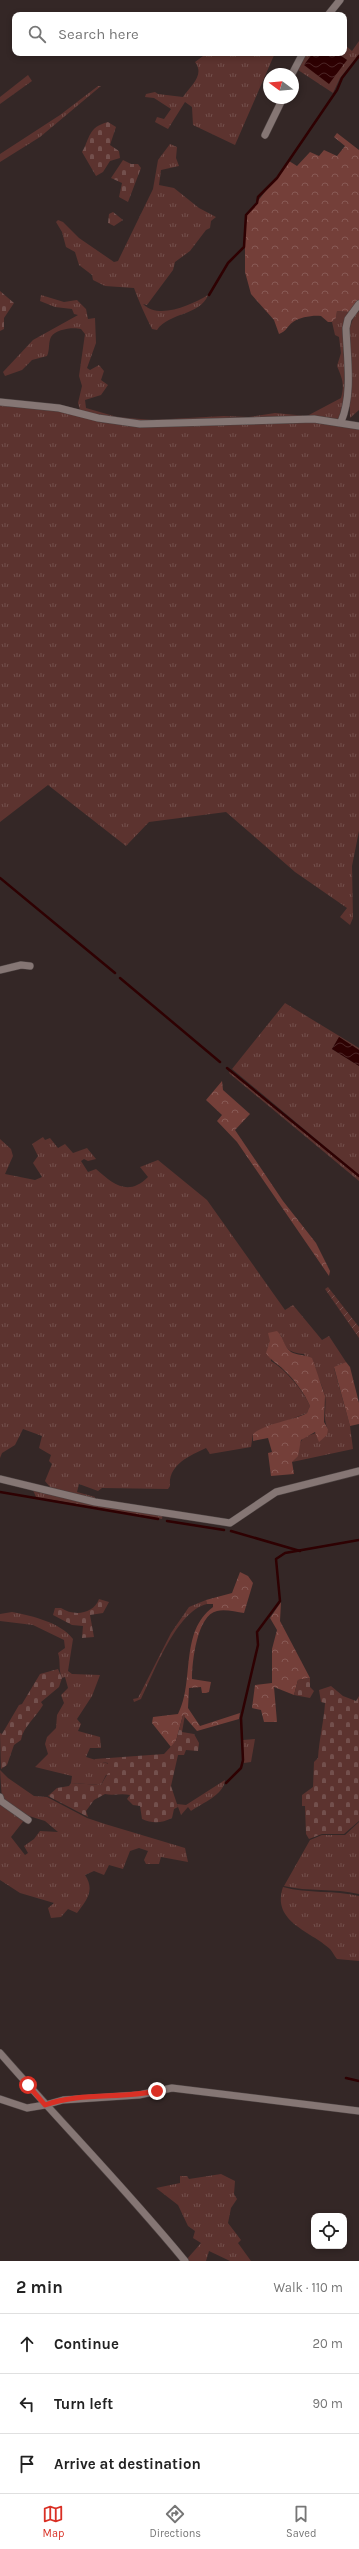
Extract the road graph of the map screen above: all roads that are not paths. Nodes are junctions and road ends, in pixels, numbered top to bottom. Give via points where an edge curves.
1 (340, 0) edge
2 (330, 12) edge
3 (301, 56) edge
4 (295, 68) edge
5 (280, 104) edge
6 (265, 135) dead end
7 (359, 304) edge
8 (0, 402) edge
9 (341, 422) junction
10 (359, 426) edge
11 (30, 966) dead end
12 (0, 970) edge
13 (359, 1471) edge
14 (0, 1480) edge
15 (0, 1797) edge
16 (28, 1820) dead end
17 (0, 2053) edge
18 (0, 2099) edge
19 (45, 2105) junction
20 (359, 2111) edge
21 (185, 2261) edge

1 - 2 street
3 - 4 street
5 - 6 street
7 - 9 street via 348,319 346,328 346,412
8 - 9 street via 59,408 98,418 140,424 314,419
9 - 10 street
11 - 12 street via 21,965
13 - 14 street via 276,1492 248,1509 236,1520 223,1523 81,1499
15 - 16 street via 1,1801
17 - 19 street
18 - 19 street via 27,2108
19 - 20 street via 63,2100 139,2095 172,2088
19 - 21 street via 82,2142

